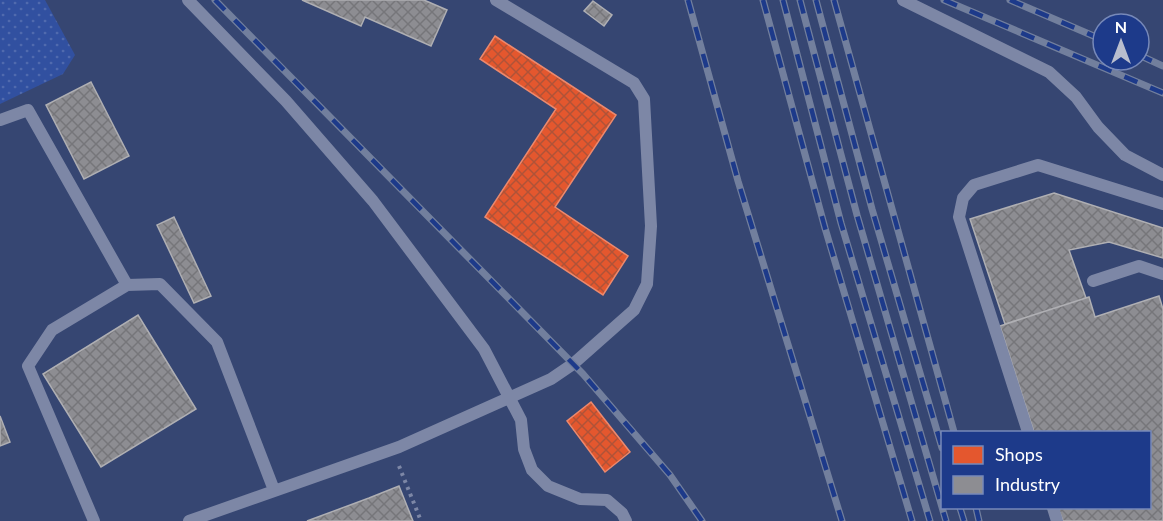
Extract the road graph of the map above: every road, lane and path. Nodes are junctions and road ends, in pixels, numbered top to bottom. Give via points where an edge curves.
1 (188, 0) edge
2 (496, 0) edge
3 (903, 0) edge
4 (0, 120) edge
5 (1163, 175) edge
6 (1163, 204) edge
7 (1163, 274) edge
8 (1093, 281) dead end
9 (127, 285) junction
10 (509, 398) junction
11 (1028, 431) edge
12 (393, 449) junction
13 (274, 490) junction
14 (94, 521) edge
15 (189, 521) edge
16 (420, 521) edge
17 (626, 521) edge

1 - 10 lane via 286,101 373,201 484,349
2 - 10 lane via 634,82 644,99 650,203 647,285 634,310 551,379
3 - 5 lane via 1049,72 1076,97 1125,155
4 - 9 lane via 28,110
6 - 11 lane via 1038,165 974,185 963,198 959,217
7 - 8 lane via 1139,266
9 - 13 lane via 160,284 217,342
9 - 14 lane via 52,330 28,366
10 - 12 lane
10 - 17 lane via 521,420 524,449 532,470 548,486 580,499 607,501
12 - 13 lane
12 - 16 path
13 - 15 lane

